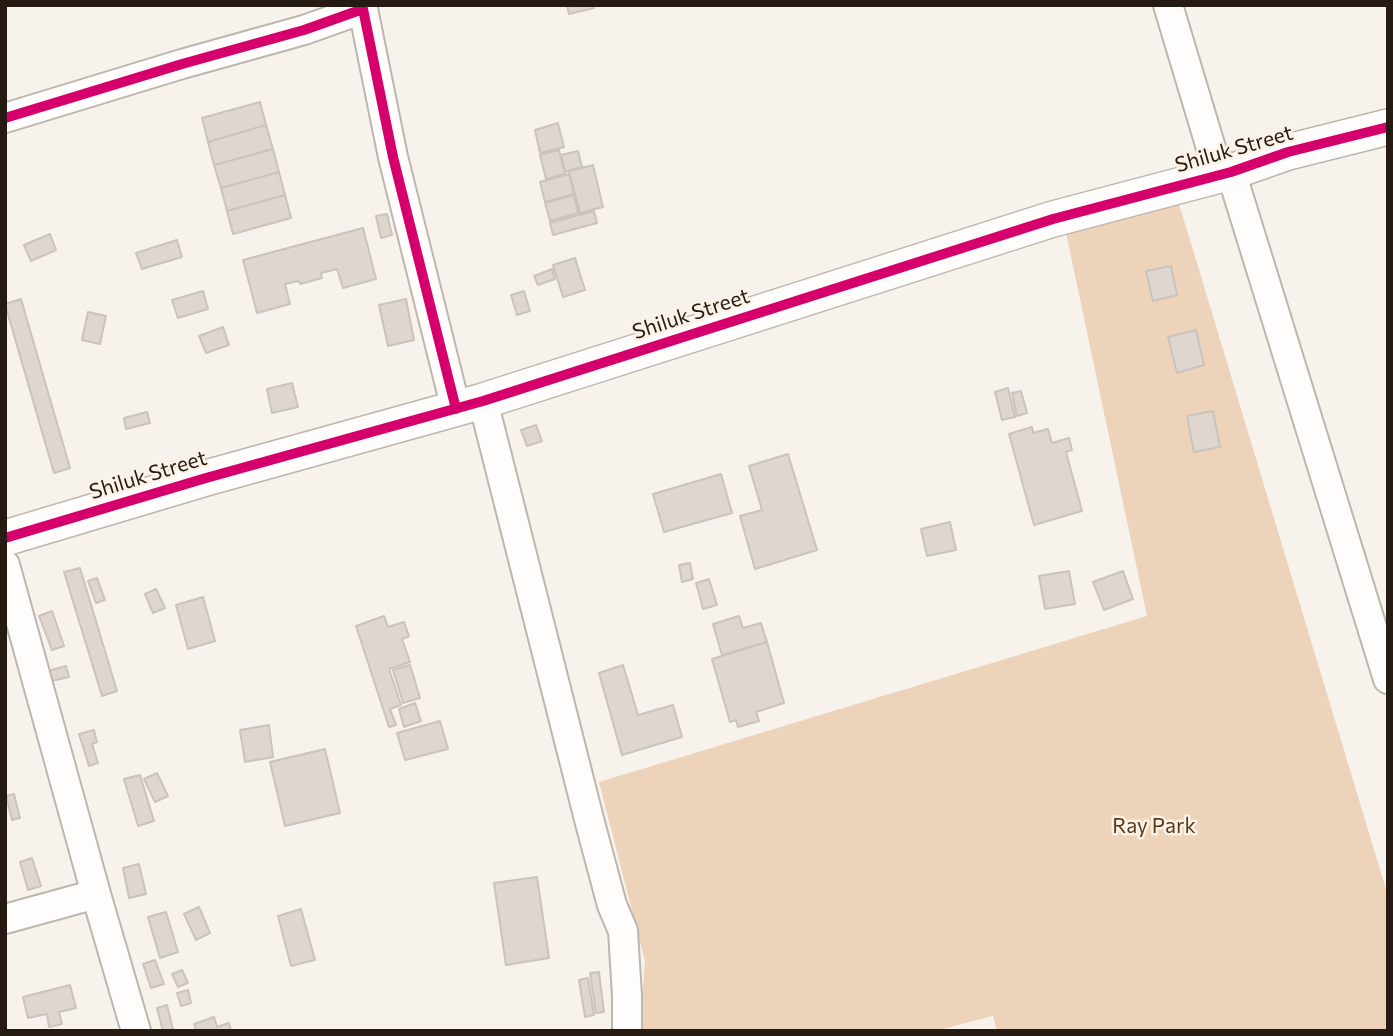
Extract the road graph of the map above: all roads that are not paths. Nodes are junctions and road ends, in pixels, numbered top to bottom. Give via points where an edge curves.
1 (1168, 5) edge
2 (5, 118) edge
3 (1388, 127) edge
4 (1231, 172) junction
5 (470, 405) junction
6 (5, 538) edge
7 (5, 565) edge
8 (1388, 679) edge
9 (96, 894) junction
10 (5, 919) edge
11 (136, 1031) edge
12 (627, 1031) edge

1 - 4 street via 1213,158
2 - 5 street via 363,9 393,157
3 - 4 street, Shiluk Street via 1288,152
4 - 5 street, Shiluk Street via 1053,219
4 - 8 street
5 - 6 street, Shiluk Street
5 - 12 street via 622,931
7 - 9 street
9 - 10 street
9 - 11 street

